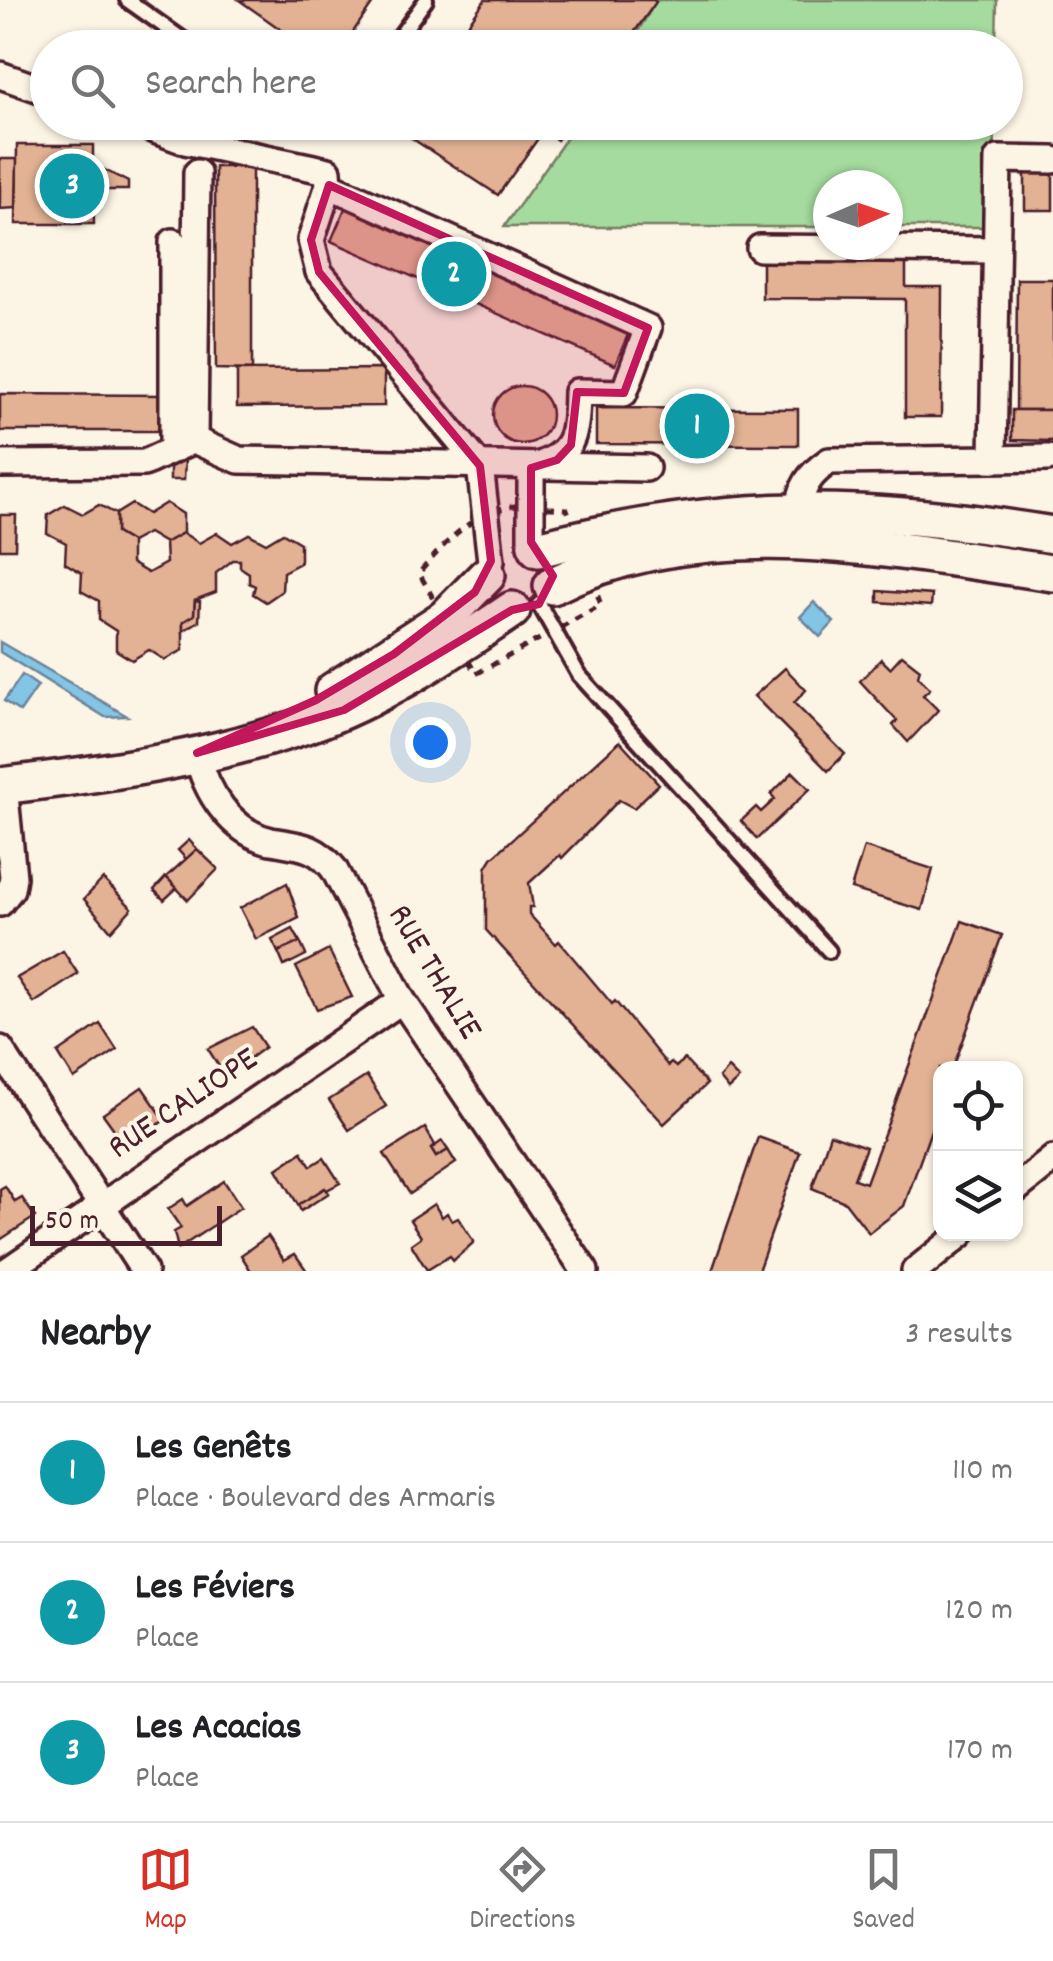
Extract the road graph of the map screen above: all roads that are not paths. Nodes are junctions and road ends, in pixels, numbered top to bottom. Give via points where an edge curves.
1 (126, 0) edge
2 (426, 0) edge
3 (168, 30) edge
4 (405, 30) edge
5 (0, 76) edge
6 (30, 86) edge
7 (183, 140) edge
8 (1053, 160) edge
9 (197, 172) dead end
10 (329, 185) junction
11 (173, 242) dead end
12 (760, 248) dead end
13 (996, 250) junction
14 (183, 444) junction
15 (1048, 458) dead end
16 (993, 459) junction
17 (0, 464) edge
18 (480, 466) junction
19 (531, 468) junction
20 (646, 468) dead end
21 (800, 510) junction
22 (1053, 535) edge
23 (534, 548) junction
24 (489, 568) junction
25 (1053, 573) edge
26 (534, 600) junction
27 (197, 753) junction
28 (2, 786) edge
29 (0, 902) edge
30 (829, 951) dead end
31 (402, 1000) junction
32 (0, 1049) edge
33 (1053, 1159) edge
34 (1023, 1183) edge
35 (100, 1204) junction
36 (952, 1241) edge
37 (7, 1271) edge
38 (144, 1271) edge
39 (585, 1271) edge
40 (915, 1271) edge

1 - 3 lane
2 - 4 lane
5 - 6 street
7 - 10 street via 328,172
8 - 13 street via 998,159
9 - 14 street
10 - 18 street via 311,240 319,272
10 - 19 street via 648,328 624,392 577,392 570,444 557,460
11 - 14 street
12 - 13 street
13 - 16 street
14 - 17 street via 144,463
14 - 18 street via 240,460
15 - 16 street
16 - 21 street via 829,461 813,472 800,494
18 - 19 street
18 - 24 street
19 - 20 street
19 - 23 street
21 - 22 main road via 906,513
21 - 23 main road via 669,519
23 - 24 main road via 508,546
23 - 26 main road via 551,566
24 - 26 main road via 490,593
24 - 27 main road via 475,592 445,618 347,684
25 - 26 main road via 770,542 646,554
26 - 27 main road via 344,710
26 - 30 lane via 579,675
27 - 28 main road
27 - 31 street, RUE THALIE via 208,792 248,830 322,854
28 - 29 street via 12,876
31 - 35 street, RUE CALIOPE
31 - 39 street, RUE THALIE
32 - 35 street
33 - 34 street
35 - 37 street, RUE CALIOPE
35 - 38 street
36 - 40 street

